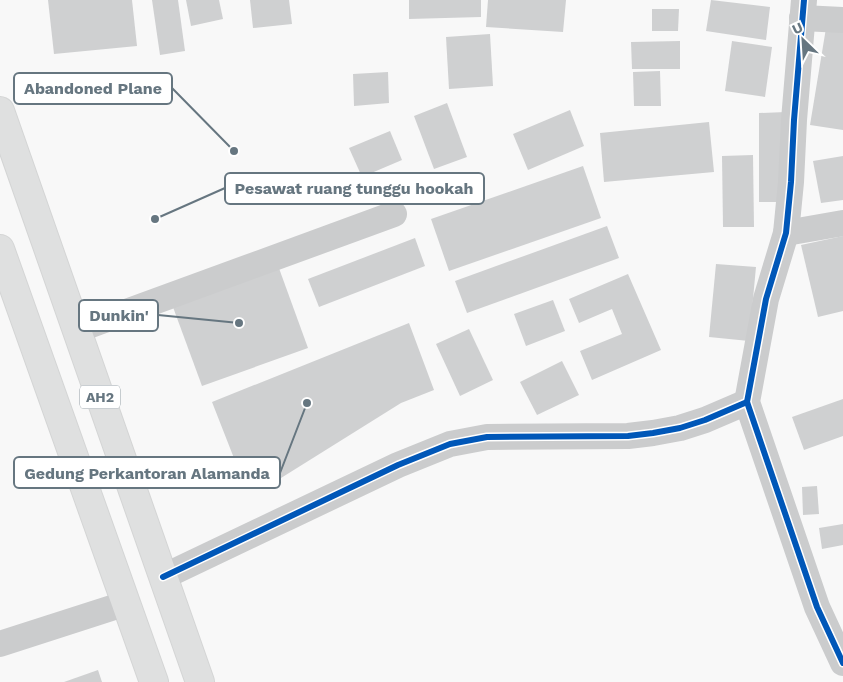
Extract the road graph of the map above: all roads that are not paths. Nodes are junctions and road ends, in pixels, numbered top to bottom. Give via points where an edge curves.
1 (803, 9) edge
2 (843, 20) edge
3 (0, 111) edge
4 (394, 214) dead end
5 (843, 223) edge
6 (786, 233) junction
7 (0, 249) edge
8 (77, 330) junction
9 (747, 402) junction
10 (163, 577) junction
11 (127, 603) junction
12 (0, 644) edge
13 (843, 663) edge
14 (154, 682) edge
15 (200, 682) edge

1 - 2 street
1 - 6 street
3 - 8 highway, AH2
4 - 8 street
5 - 6 street
6 - 9 street via 766,299
7 - 11 highway, AH2
8 - 10 highway, AH2
9 - 10 street via 706,420 653,433 487,437 450,444 398,465
9 - 13 street via 817,607
10 - 15 highway, AH2
11 - 12 street
11 - 14 highway, AH2

